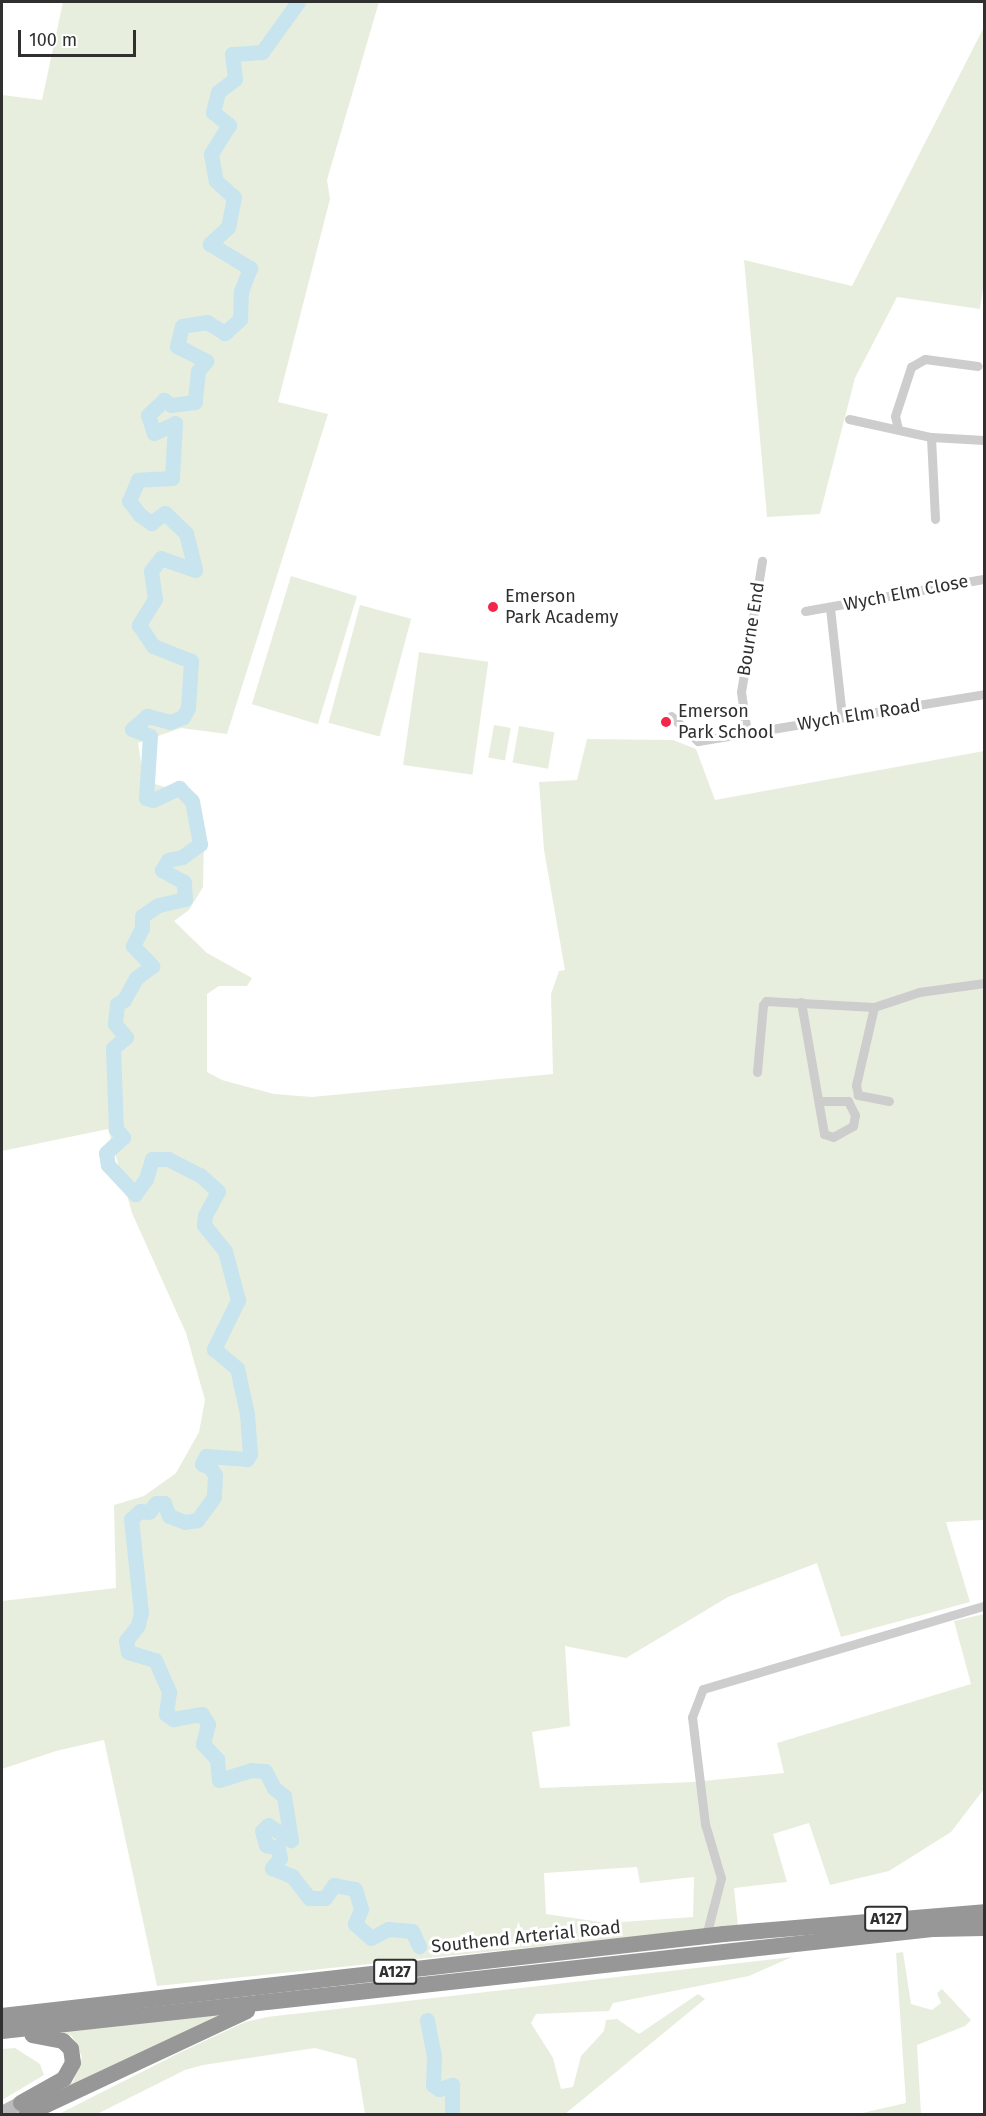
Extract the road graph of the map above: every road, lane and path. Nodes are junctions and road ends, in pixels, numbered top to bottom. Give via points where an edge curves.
1 (978, 366) dead end
2 (849, 419) dead end
3 (898, 429) junction
4 (931, 437) junction
5 (984, 440) edge
6 (935, 519) dead end
7 (762, 561) dead end
8 (983, 579) edge
9 (830, 608) junction
10 (806, 611) dead end
11 (984, 694) edge
12 (671, 716) dead end
13 (843, 717) junction
14 (747, 733) junction
15 (984, 983) edge
16 (801, 1002) junction
17 (874, 1007) junction
18 (757, 1072) dead end
19 (819, 1101) junction
20 (889, 1101) dead end
21 (984, 1606) edge
22 (984, 1912) edge
23 (984, 1928) edge
24 (706, 1936) junction
25 (283, 2001) junction
26 (2, 2014) edge
27 (2, 2031) edge
28 (2, 2036) edge
29 (25, 2112) edge
30 (2, 2113) edge

1 - 3 street via 925,359 911,367 895,416
2 - 3 street
3 - 4 street
4 - 5 street
4 - 6 street
7 - 14 street, Bourne End via 741,692
8 - 9 street, Wych Elm Close
9 - 10 street, Wych Elm Close
9 - 13 street, Wych Elm Close
11 - 13 street, Wych Elm Road
12 - 14 street, Wych Elm Road via 698,741
13 - 14 street, Wych Elm Road
15 - 17 street via 919,992
16 - 17 street
16 - 18 street via 766,1001 763,1005
16 - 19 street
17 - 20 street via 856,1085 858,1095
19 - 19 street via 824,1134 833,1137 853,1126 855,1115 848,1101
21 - 24 street via 703,1689 692,1717 705,1824 721,1878
22 - 24 highway, Southend Arterial Road / A127
23 - 25 highway, Southend Arterial Road / A127 via 924,1930
24 - 26 highway, Southend Arterial Road / A127
25 - 27 highway, Southend Arterial Road / A127
25 - 29 highway via 222,2020
28 - 29 highway via 51,2037 68,2044 74,2056 73,2068 64,2079
29 - 30 street

